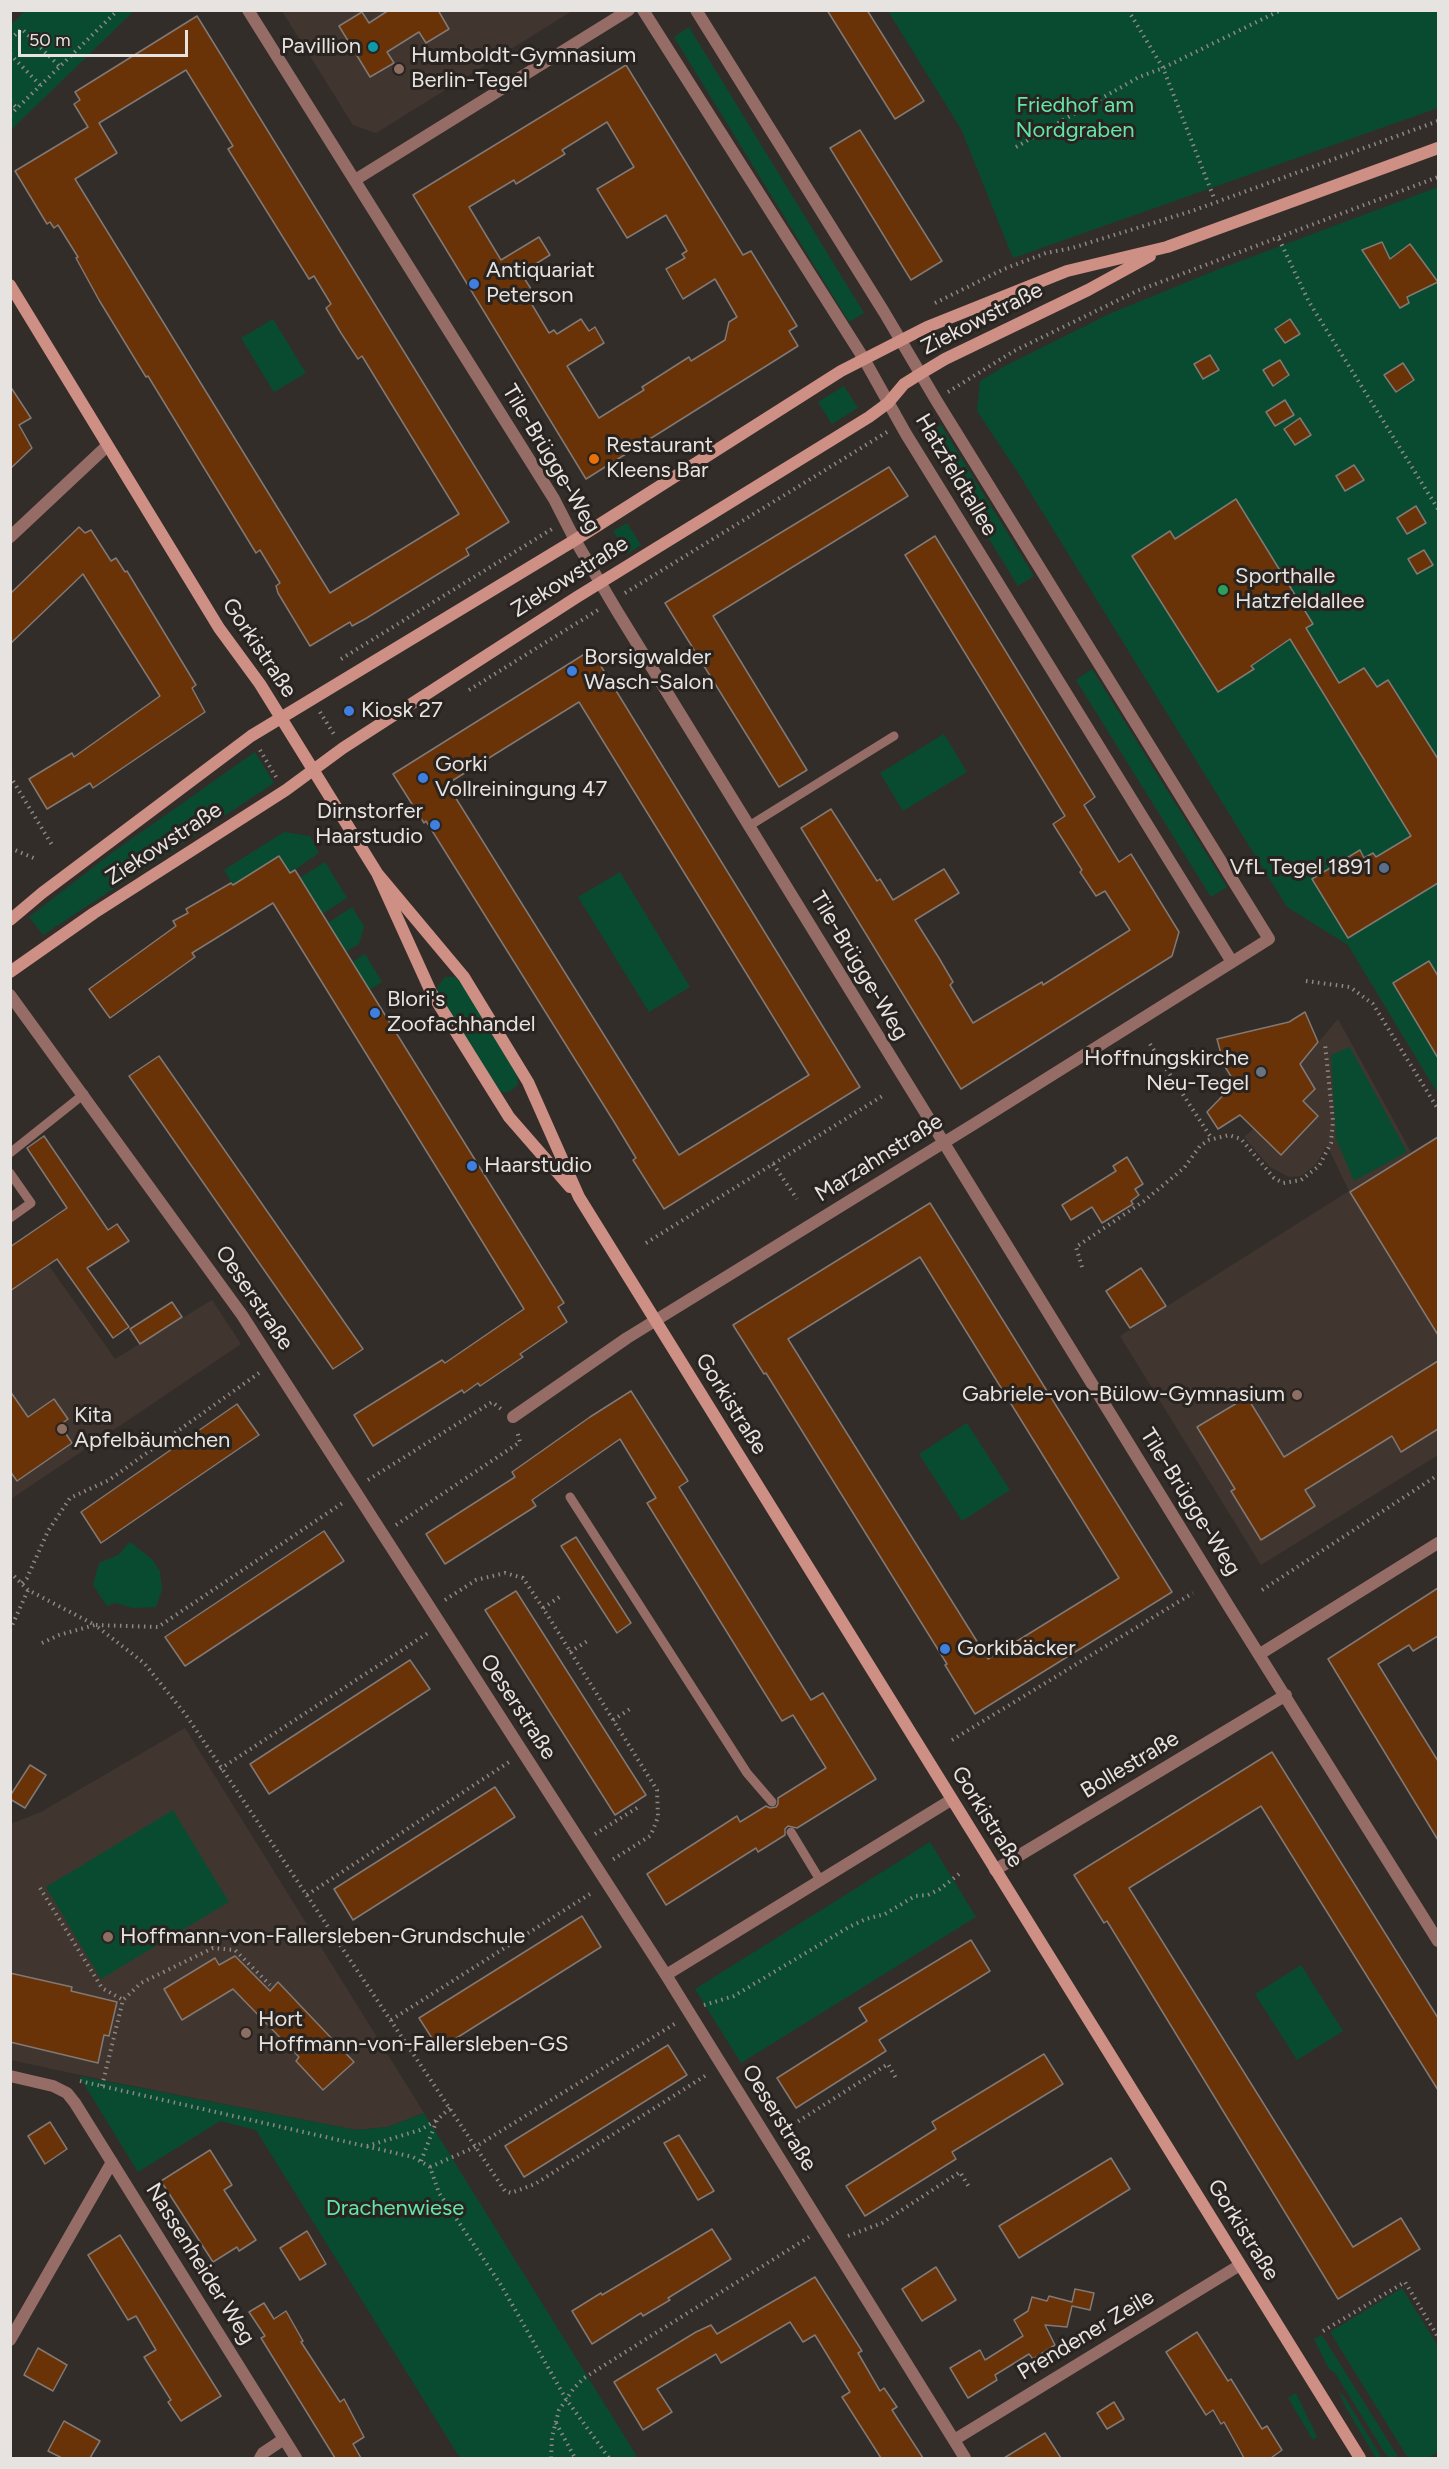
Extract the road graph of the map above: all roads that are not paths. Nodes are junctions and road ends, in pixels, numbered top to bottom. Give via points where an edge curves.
1 (248, 10) edge
2 (629, 10) edge
3 (643, 10) edge
4 (696, 10) edge
5 (1438, 148) edge
6 (355, 180) junction
7 (1167, 247) junction
8 (10, 285) edge
9 (900, 340) junction
10 (864, 359) junction
11 (920, 374) junction
12 (888, 403) junction
13 (106, 446) junction
14 (10, 537) edge
15 (575, 540) junction
16 (599, 582) junction
17 (281, 718) junction
18 (894, 736) dead end
19 (315, 770) junction
20 (749, 826) junction
21 (377, 873) junction
22 (10, 920) edge
23 (1269, 939) joint
24 (1232, 962) junction
25 (10, 972) edge
26 (10, 995) edge
27 (84, 1094) junction
28 (944, 1143) junction
29 (10, 1153) edge
30 (10, 1173) edge
31 (579, 1197) junction
32 (10, 1218) edge
33 (655, 1321) junction
34 (513, 1417) road end
35 (570, 1497) dead end
36 (1438, 1543) edge
37 (1260, 1654) junction
38 (1286, 1695) junction
39 (951, 1800) junction
40 (772, 1802) dead end
41 (791, 1832) dead end
42 (995, 1870) junction
43 (820, 1880) junction
44 (1438, 1941) edge
45 (666, 1975) junction
46 (10, 2076) edge
47 (112, 2162) junction
48 (1240, 2265) junction
49 (10, 2340) edge
50 (284, 2439) junction
51 (954, 2440) junction
52 (260, 2458) edge
53 (296, 2458) edge
54 (965, 2458) edge
55 (1360, 2458) edge

1 - 6 street, Tile-Brügge-Weg
2 - 6 street
3 - 10 street, Hatzfeldtallee
4 - 9 street, Hatzfeldtallee
5 - 7 street, Ziekowstraße
6 - 15 street, Tile-Brügge-Weg via 554,499
7 - 9 street, Ziekowstraße via 1067,271
7 - 11 street, Ziekowstraße
8 - 13 street, Gorkistraße
9 - 10 street, Ziekowstraße
9 - 11 street, Hatzfeldtallee
10 - 12 street, Hatzfeldtallee
10 - 15 street, Ziekowstraße
11 - 12 street, Ziekowstraße via 904,384
11 - 23 street, Hatzfeldtallee
12 - 16 street, Ziekowstraße
12 - 24 street, Hatzfeldtallee
13 - 14 street
13 - 17 street, Gorkistraße via 219,628
15 - 16 street, Tile-Brügge-Weg
15 - 17 street, Ziekowstraße
16 - 19 street, Ziekowstraße
16 - 20 street, Tile-Brügge-Weg
17 - 19 street, Gorkistraße
17 - 22 street, Ziekowstraße via 251,736
18 - 20 lane
19 - 21 street, Gorkistraße
19 - 25 street, Ziekowstraße
20 - 28 street, Tile-Brügge-Weg
21 - 31 street, Gorkistraße via 464,977 528,1082
21 - 31 street, Gorkistraße via 431,992 509,1118
23 - 24 street, Marzahnstraße
24 - 28 street, Marzahnstraße
26 - 27 street, Oeserstraße
27 - 29 lane
27 - 45 street, Oeserstraße via 242,1316
28 - 33 street, Marzahnstraße
28 - 37 street, Tile-Brügge-Weg
30 - 32 lane via 31,1203
31 - 33 street, Gorkistraße
33 - 34 street, Marzahnstraße
33 - 39 street, Gorkistraße
35 - 40 lane via 747,1773
36 - 37 street
37 - 38 street, Tile-Brügge-Weg
38 - 42 street, Bollestraße
38 - 44 street, Tile-Brügge-Weg
39 - 42 street, Gorkistraße
39 - 43 street
41 - 43 lane
42 - 48 street, Gorkistraße
43 - 45 street
45 - 51 street, Oeserstraße
46 - 47 street, Nassenheider Weg via 67,2093
47 - 49 street
47 - 50 street, Nassenheider Weg
48 - 51 street, Prendener Zeile
48 - 55 street, Gorkistraße
50 - 52 street
50 - 53 street, Nassenheider Weg
51 - 54 street, Oeserstraße

